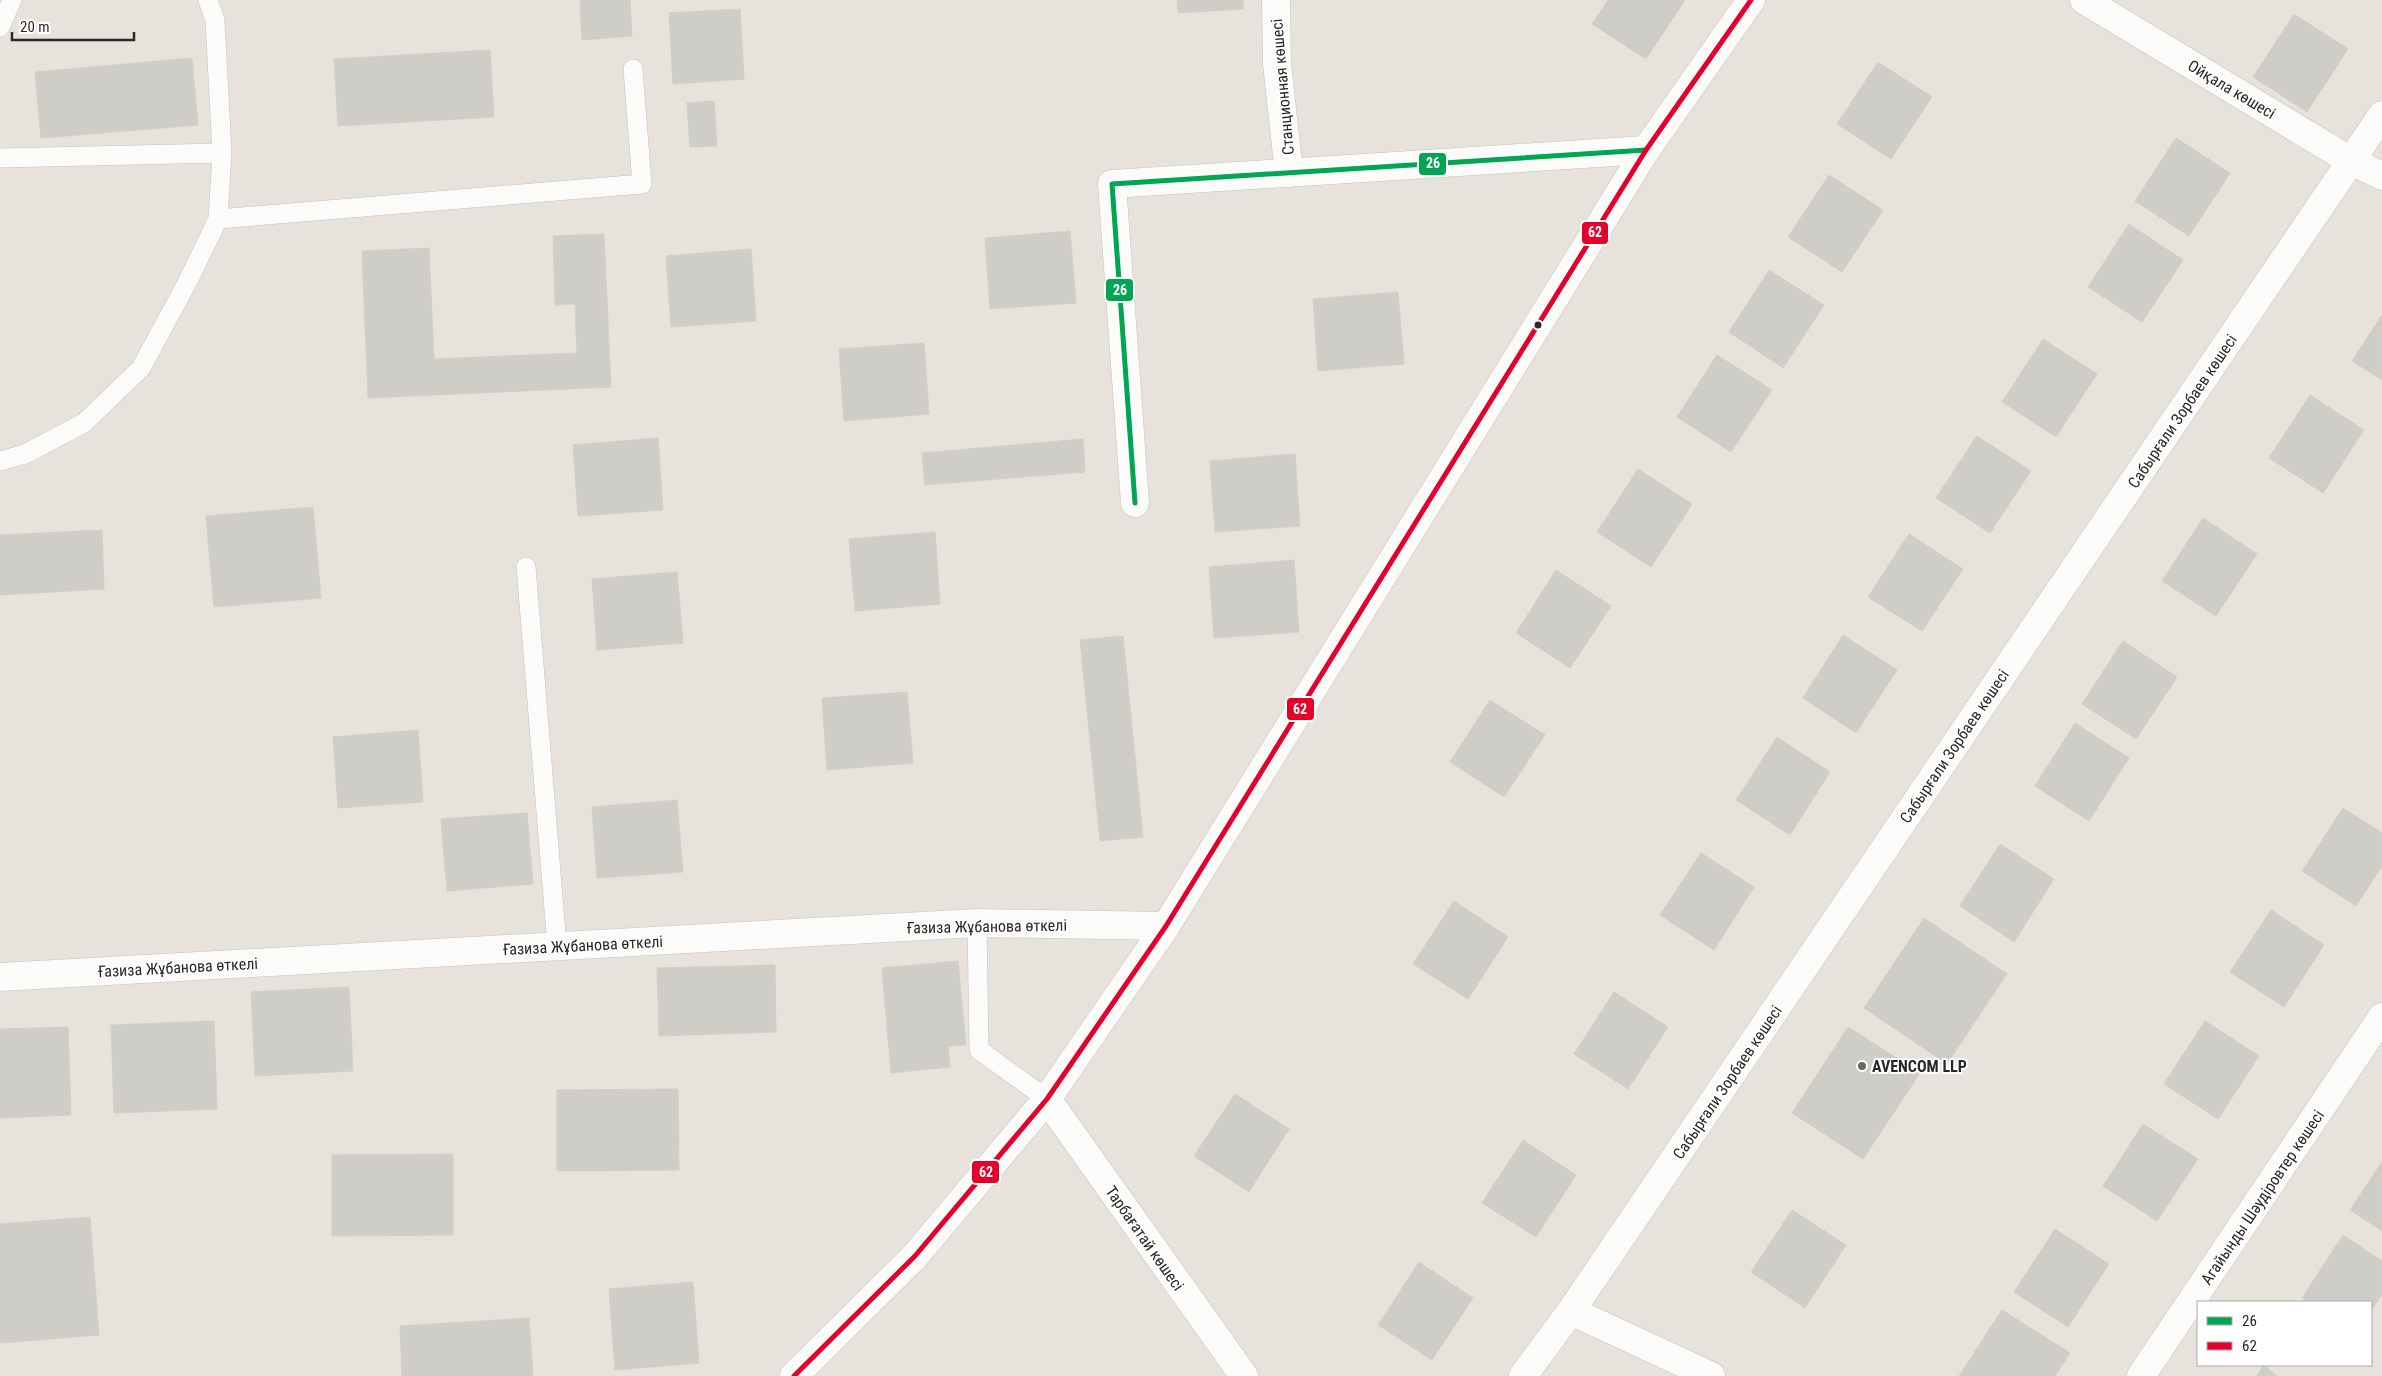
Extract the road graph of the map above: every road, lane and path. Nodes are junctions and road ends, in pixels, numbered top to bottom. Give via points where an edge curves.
1 (12, 0) edge
2 (208, 0) edge
3 (1276, 0) edge
4 (1751, 0) edge
5 (2084, 0) edge
6 (0, 27) edge
7 (633, 69) dead end
8 (2382, 115) edge
9 (1646, 150) junction
10 (222, 153) junction
11 (0, 158) edge
12 (2351, 161) junction
13 (1289, 173) junction
14 (2382, 176) edge
15 (218, 219) junction
16 (0, 461) edge
17 (1135, 503) dead end
18 (526, 567) dead end
19 (977, 923) junction
20 (1166, 926) junction
21 (557, 946) junction
22 (0, 977) edge
23 (2382, 1017) edge
24 (1047, 1099) junction
25 (1571, 1311) junction
26 (794, 1376) edge
27 (1244, 1376) edge
28 (1523, 1376) edge
29 (1711, 1376) edge
30 (2141, 1376) edge

1 - 6 lane
2 - 10 lane via 215,20
3 - 13 street, Станционная көшесі via 1277,64
4 - 9 street
5 - 12 street, Ойқала көшесі
7 - 15 lane via 642,184
8 - 12 street, Сабырғали Зорбаев көшесі
9 - 13 street
9 - 20 street
10 - 11 lane
10 - 15 lane
12 - 14 street, Ойқала көшесі
12 - 25 street, Сабырғали Зорбаев көшесі
13 - 17 street via 1112,184
15 - 16 lane via 141,368 84,423 24,454
18 - 21 lane
19 - 20 street, Ғазиза Жұбанова өткелі
19 - 21 street, Ғазиза Жұбанова өткелі
19 - 24 lane via 979,1050
20 - 24 street
21 - 22 street, Ғазиза Жұбанова өткелі
23 - 30 street, Агайынды Шәудіровтер көшесi
24 - 26 street via 915,1256
24 - 27 street, Тарбағатай көшесi
25 - 28 street, Сабырғали Зорбаев көшесі
25 - 29 street

